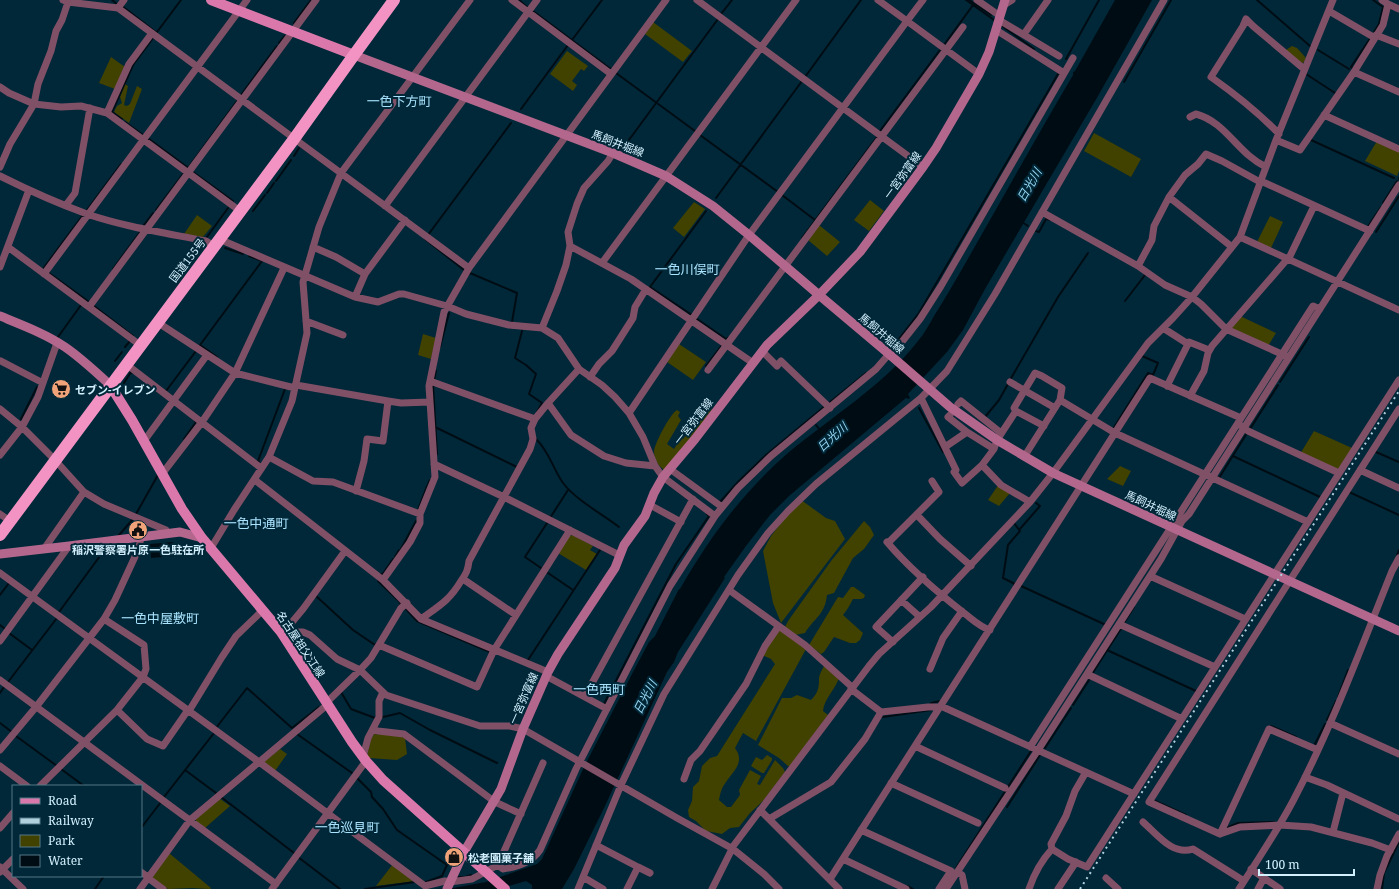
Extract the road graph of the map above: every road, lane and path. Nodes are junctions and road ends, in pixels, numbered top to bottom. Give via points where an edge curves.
1 (124, 0) edge
2 (211, 0) edge
3 (247, 0) edge
4 (316, 0) edge
5 (394, 0) edge
6 (470, 0) edge
7 (512, 0) edge
8 (537, 0) edge
9 (666, 0) edge
10 (697, 0) edge
11 (796, 0) edge
12 (878, 0) edge
13 (923, 0) edge
14 (977, 0) edge
15 (1012, 0) edge
16 (1048, 0) edge
17 (1164, 0) edge
18 (1333, 0) edge
19 (66, 1) edge
20 (1385, 2) edge
21 (1005, 3) edge
22 (118, 8) junction
23 (1399, 9) edge
24 (239, 10) junction
25 (1329, 11) junction
26 (528, 12) junction
27 (1000, 18) junction
28 (907, 21) junction
29 (963, 27) dead end
30 (996, 30) junction
31 (293, 32) junction
32 (152, 33) junction
33 (1024, 34) junction
34 (1376, 36) junction
35 (1399, 44) edge
36 (761, 47) junction
37 (946, 50) junction
38 (354, 55) junction
39 (1059, 56) dead end
40 (1073, 58) dead end
41 (197, 67) junction
42 (1304, 69) junction
43 (1354, 72) junction
44 (1064, 73) junction
45 (611, 74) junction
46 (979, 74) junction
47 (413, 77) junction
48 (0, 87) edge
49 (1399, 92) edge
50 (464, 97) junction
51 (242, 100) junction
52 (34, 104) junction
53 (90, 108) junction
54 (843, 108) junction
55 (107, 113) junction
56 (1324, 115) junction
57 (1190, 118) dead end
58 (566, 135) junction
59 (882, 136) junction
60 (1277, 137) junction
61 (143, 139) junction
62 (294, 139) junction
63 (1399, 149) edge
64 (613, 153) junction
65 (0, 167) edge
66 (923, 167) junction
67 (1266, 167) junction
68 (188, 173) junction
69 (341, 173) junction
70 (0, 176) edge
71 (666, 176) junction
72 (1260, 182) junction
73 (1399, 185) edge
74 (29, 190) junction
75 (1169, 197) junction
76 (66, 205) junction
77 (385, 206) junction
78 (1314, 206) junction
79 (240, 211) junction
80 (1042, 212) junction
81 (88, 214) junction
82 (405, 220) junction
83 (146, 230) junction
84 (1370, 231) junction
85 (749, 235) junction
86 (1240, 237) junction
87 (217, 242) junction
88 (570, 246) junction
89 (8, 247) junction
90 (313, 247) junction
91 (1232, 247) junction
92 (1287, 259) junction
93 (602, 263) junction
94 (1138, 266) junction
95 (0, 267) edge
96 (785, 267) junction
97 (284, 268) junction
98 (470, 268) junction
99 (44, 274) junction
100 (365, 274) junction
101 (304, 276) junction
102 (1337, 282) junction
103 (646, 289) junction
104 (819, 295) junction
105 (355, 297) junction
106 (1192, 297) junction
107 (447, 306) junction
108 (89, 307) junction
109 (1399, 310) edge
110 (0, 316) edge
111 (692, 320) junction
112 (306, 321) junction
113 (157, 322) junction
114 (542, 328) junction
115 (1163, 328) junction
116 (1226, 329) junction
117 (342, 336) dead end
118 (58, 343) junction
119 (728, 344) junction
120 (1188, 344) junction
121 (140, 345) junction
122 (1209, 350) junction
123 (762, 351) junction
124 (890, 354) junction
125 (207, 355) junction
126 (1286, 355) junction
127 (0, 363) edge
128 (753, 363) junction
129 (126, 364) junction
130 (579, 369) junction
131 (708, 370) dead end
132 (235, 373) junction
133 (590, 377) junction
134 (1399, 380) edge
135 (430, 381) junction
136 (1010, 382) dead end
137 (43, 383) junction
138 (110, 385) junction
139 (1167, 386) junction
140 (296, 387) junction
141 (929, 389) junction
142 (1024, 390) junction
143 (1190, 396) junction
144 (921, 398) junction
145 (174, 400) junction
146 (1060, 400) junction
147 (388, 401) junction
148 (430, 402) junction
149 (548, 403) junction
150 (958, 404) dead end
151 (830, 408) junction
152 (1055, 408) junction
153 (0, 409) edge
154 (1399, 409) edge
155 (1016, 411) junction
156 (629, 413) junction
157 (950, 415) dead end
158 (535, 419) junction
159 (1091, 420) junction
160 (202, 422) junction
161 (1241, 423) junction
162 (22, 426) junction
163 (1044, 426) junction
164 (967, 432) junction
165 (1115, 433) junction
166 (144, 441) junction
167 (998, 441) junction
168 (945, 447) junction
169 (0, 455) edge
170 (269, 457) junction
171 (1024, 457) junction
172 (55, 460) junction
173 (434, 464) junction
174 (982, 465) junction
175 (655, 466) junction
176 (262, 468) junction
177 (670, 469) junction
178 (1360, 470) junction
179 (1053, 473) junction
180 (1339, 473) junction
181 (162, 474) junction
182 (1208, 476) junction
183 (663, 477) junction
184 (255, 480) junction
185 (932, 482) dead end
186 (1081, 486) junction
187 (1399, 488) edge
188 (356, 491) junction
189 (84, 492) junction
190 (504, 497) junction
191 (694, 499) junction
192 (1030, 502) junction
193 (650, 505) junction
194 (722, 507) junction
195 (0, 514) edge
196 (420, 514) junction
197 (917, 515) junction
198 (715, 516) junction
199 (10, 521) junction
200 (681, 522) junction
201 (1308, 522) junction
202 (1174, 529) junction
203 (570, 530) junction
204 (167, 533) junction
205 (0, 535) edge
206 (141, 537) junction
207 (202, 538) junction
208 (69, 546) junction
209 (211, 548) junction
210 (44, 549) junction
211 (346, 551) junction
212 (0, 554) edge
213 (619, 556) junction
214 (1399, 558) edge
215 (971, 566) junction
216 (0, 573) edge
217 (1395, 573) edge
218 (1274, 574) junction
219 (1150, 576) junction
220 (923, 577) junction
221 (463, 579) junction
222 (383, 580) junction
223 (1290, 582) junction
224 (729, 590) junction
225 (943, 595) junction
226 (32, 596) junction
227 (901, 600) junction
228 (407, 604) junction
229 (263, 610) junction
230 (962, 611) junction
231 (516, 615) junction
232 (920, 617) junction
233 (104, 619) junction
234 (421, 619) junction
235 (1245, 619) junction
236 (1372, 619) junction
237 (1119, 624) junction
238 (778, 626) junction
239 (990, 630) junction
240 (281, 632) junction
241 (1399, 632) edge
242 (90, 638) junction
243 (0, 641) edge
244 (893, 642) junction
245 (379, 645) junction
246 (494, 650) junction
247 (1215, 667) junction
248 (930, 669) dead end
249 (360, 670) junction
250 (547, 674) junction
251 (1087, 674) junction
252 (143, 677) junction
253 (0, 680) edge
254 (852, 689) junction
255 (383, 692) junction
256 (585, 696) junction
257 (327, 704) junction
258 (36, 707) junction
259 (939, 707) junction
260 (607, 709) junction
261 (117, 710) junction
262 (189, 710) junction
263 (882, 712) junction
264 (1182, 719) junction
265 (1330, 723) junction
266 (373, 729) junction
267 (523, 729) junction
268 (85, 742) junction
269 (915, 746) junction
270 (1030, 747) junction
271 (0, 750) edge
272 (1038, 750) junction
273 (1318, 750) junction
274 (1399, 754) edge
275 (364, 759) junction
276 (259, 762) junction
277 (543, 763) dead end
278 (581, 763) junction
279 (0, 766) edge
280 (1086, 772) junction
281 (1305, 777) junction
282 (684, 778) dead end
283 (891, 783) junction
284 (620, 784) junction
285 (26, 785) edge
286 (41, 785) edge
287 (1005, 788) dead end
288 (1343, 793) junction
289 (1134, 794) junction
290 (495, 802) junction
291 (760, 810) junction
292 (12, 814) edge
293 (327, 814) junction
294 (521, 814) junction
295 (769, 819) junction
296 (1399, 819) edge
297 (190, 820) junction
298 (1143, 822) dead end
299 (978, 823) dead end
300 (1280, 825) junction
301 (0, 828) edge
302 (861, 830) junction
303 (1333, 832) junction
304 (1220, 834) junction
305 (1399, 834) edge
306 (596, 845) junction
307 (733, 849) junction
308 (1052, 849) junction
309 (1390, 851) junction
310 (464, 852) junction
311 (843, 859) junction
312 (12, 860) edge
313 (1076, 862) junction
314 (498, 865) junction
315 (638, 867) junction
316 (1251, 869) junction
317 (1, 870) edge
318 (957, 872) junction
319 (142, 873) edge
320 (488, 873) junction
321 (650, 873) dead end
322 (148, 877) junction
323 (583, 878) junction
324 (1106, 878) dead end
325 (1264, 878) junction
326 (830, 880) junction
327 (1244, 881) junction
328 (449, 885) edge
329 (274, 887) edge
330 (23, 889) edge
331 (140, 889) edge
332 (163, 889) edge
333 (505, 889) edge
334 (578, 889) edge
335 (603, 889) edge
336 (627, 889) edge
337 (712, 889) edge
338 (778, 889) edge
339 (839, 889) edge
340 (906, 889) edge
341 (939, 889) edge
342 (946, 889) edge
343 (965, 889) edge
344 (1029, 889) edge
345 (1058, 889) edge
346 (1118, 889) edge
347 (1238, 889) edge
348 (1258, 889) edge
349 (1280, 889) edge
350 (1377, 889) edge

1 - 22 street
2 - 24 main road
3 - 24 street
4 - 31 street
5 - 38 highway, 国道155号
6 - 47 street
7 - 26 street
8 - 26 street
9 - 45 street
10 - 36 street
11 - 36 street
12 - 28 street
13 - 28 street
14 - 27 street
15 - 21 street
16 - 33 street
17 - 80 street
18 - 25 street
19 - 22 street
19 - 52 street via 62,20 38,84
20 - 23 street
20 - 34 street via 1383,25
21 - 27 main road, 一宮弥富線
22 - 32 street
24 - 31 main road
24 - 41 street
25 - 34 street
25 - 42 street
26 - 45 street
26 - 50 street
27 - 30 main road, 一宮弥富線
27 - 33 street
28 - 37 street
28 - 54 street
29 - 37 street
30 - 44 street
30 - 46 main road, 一宮弥富線
31 - 38 main road
31 - 51 street
32 - 41 street
32 - 55 street via 130,64
33 - 39 street
34 - 35 street
34 - 43 street
36 - 54 street
36 - 71 street
37 - 46 street
37 - 59 street
38 - 47 main road, 馬飼井堀線
38 - 62 highway, 国道155号
40 - 44 street
41 - 51 street
41 - 61 street
42 - 60 street
42 - 60 street via 1246,19 1211,77 1269,124
43 - 49 street
43 - 56 street
44 - 124 street via 941,286 920,319
45 - 58 street
46 - 66 main road, 一宮弥富線
47 - 50 main road, 馬飼井堀線
47 - 69 street
48 - 52 street
50 - 58 main road, 馬飼井堀線
50 - 77 street
51 - 62 street
51 - 68 street
52 - 53 street
52 - 65 street via 10,144
53 - 55 street
53 - 76 street via 75,193
54 - 59 street
54 - 85 street
55 - 61 street
56 - 60 street via 1300,150
56 - 63 street
57 - 67 street via 1196,114 1216,123 1244,152
58 - 64 main road, 馬飼井堀線
58 - 98 street
59 - 66 street
59 - 96 street
60 - 67 street
61 - 68 street
61 - 81 street
62 - 69 street
62 - 79 highway, 国道155号
64 - 71 main road, 馬飼井堀線
64 - 88 street via 584,188 568,232
66 - 104 main road, 一宮弥富線 via 860,252
67 - 72 street
68 - 79 street
68 - 83 street
69 - 77 street
69 - 90 street
70 - 74 street
71 - 85 main road, 馬飼井堀線 via 713,206
71 - 93 street
72 - 75 street via 1206,154 1185,175
72 - 78 street
72 - 86 street
73 - 84 street
74 - 76 street
74 - 89 street
75 - 91 street
75 - 94 street via 1154,226 1152,240
76 - 81 street
77 - 82 street
78 - 84 street
78 - 92 street
79 - 87 highway, 国道155号
80 - 94 street
80 - 141 street via 968,339 947,371
81 - 83 street
81 - 99 street
82 - 98 street
82 - 100 street
83 - 87 street
83 - 108 street
84 - 102 street
85 - 96 main road, 馬飼井堀線
85 - 111 street
86 - 91 street
86 - 92 street
87 - 97 street
87 - 113 highway, 国道155号
88 - 93 street
88 - 114 street via 566,265
89 - 95 street
89 - 99 street
90 - 100 street
90 - 101 street
91 - 106 street
92 - 102 street
92 - 116 street
93 - 103 street
94 - 106 street via 1165,285
96 - 104 main road, 馬飼井堀線
96 - 119 street
97 - 101 street
97 - 132 street
98 - 107 street
99 - 108 street
100 - 105 street
101 - 105 street
101 - 112 street via 302,282
102 - 109 street
102 - 126 street
103 - 111 street
103 - 133 street via 635,307 633,318 612,351
104 - 123 main road, 一宮弥富線
104 - 124 main road, 馬飼井堀線
105 - 107 street via 378,302 404,294
106 - 115 street
106 - 116 street
107 - 114 street via 508,325
107 - 135 street
108 - 121 street
110 - 118 main road
111 - 119 street
111 - 156 street
112 - 117 street
112 - 140 street via 307,332
113 - 121 highway, 国道155号
113 - 125 street
114 - 130 street via 558,338
115 - 120 street
115 - 159 street via 1148,343
116 - 122 street
116 - 126 street
118 - 137 street
118 - 138 main road via 90,366
119 - 128 street
119 - 131 street
120 - 122 street via 1189,342
120 - 139 street
121 - 129 highway, 国道155号
122 - 143 street via 1204,371
123 - 128 main road, 一宮弥富線
123 - 151 street via 777,366 781,361
124 - 141 main road, 馬飼井堀線
124 - 151 street
125 - 132 street
125 - 145 street
126 - 161 street
126 - 161 street
127 - 137 street
128 - 177 main road, 一宮弥富線
129 - 138 highway, 国道155号
129 - 145 street
130 - 133 street
130 - 149 street
132 - 140 street
132 - 160 street
133 - 156 street via 615,397
134 - 180 street
135 - 148 street
135 - 158 street
136 - 142 street
137 - 162 street
138 - 166 main road, 名古屋祖父江線
138 - 172 highway, 国道155号
139 - 143 street
139 - 165 street via 1150,378
140 - 147 street
140 - 170 street
141 - 144 street
141 - 167 main road, 馬飼井堀線
142 - 146 street via 1034,373 1062,388
142 - 152 street
142 - 155 street via 1014,408
143 - 161 street
144 - 168 street
144 - 224 street via 816,484 788,511 768,533
145 - 160 street
145 - 166 street
146 - 152 street
146 - 159 street
147 - 148 street
147 - 188 street via 384,441 367,439
148 - 173 street
149 - 158 street
149 - 175 street via 571,435 604,456 626,463
150 - 167 street via 961,400
151 - 194 street via 771,456
152 - 163 street
153 - 162 street
154 - 178 street
155 - 163 street
155 - 167 street
156 - 175 street
157 - 164 street via 948,417
158 - 190 street via 531,428 533,439 530,449
159 - 165 street
159 - 179 street
160 - 176 street
160 - 181 street
161 - 180 street via 1248,432
161 - 182 street
162 - 169 street
162 - 172 street
163 - 171 street
164 - 167 street
164 - 168 street
165 - 182 street
165 - 186 street
166 - 181 main road, 名古屋祖父江線
167 - 171 main road, 馬飼井堀線
167 - 174 street
168 - 174 street via 956,470 954,472 962,483
170 - 176 street
170 - 188 street via 313,481 333,482
171 - 179 main road, 馬飼井堀線
172 - 189 street
172 - 199 highway, 国道155号
173 - 190 street
173 - 196 street via 435,477
174 - 192 street via 1001,485
175 - 183 street
176 - 184 street
177 - 183 main road, 一宮弥富線
177 - 194 street
178 - 187 street
178 - 223 street
179 - 186 main road, 馬飼井堀線
179 - 192 street
180 - 201 street
181 - 207 main road, 名古屋祖父江線
182 - 201 street
182 - 202 street via 1189,514
183 - 191 street
183 - 193 main road, 一宮弥富線
184 - 209 street
184 - 211 street
185 - 197 street via 939,492
186 - 202 main road, 馬飼井堀線
186 - 239 street
188 - 196 street
189 - 204 street via 104,504 166,530
189 - 210 street
190 - 203 street
190 - 221 street via 469,561
191 - 198 street
191 - 200 street
192 - 215 street
193 - 200 street
193 - 213 main road, 一宮弥富線
194 - 198 street
195 - 199 street
196 - 222 street via 420,523 410,542
197 - 215 street
197 - 220 street via 888,542
198 - 260 street via 670,586
199 - 205 highway, 国道155号
200 - 256 street
201 - 218 street
202 - 218 main road, 馬飼井堀線
202 - 219 street
202 - 270 street
203 - 213 street
203 - 231 street
204 - 206 main road
204 - 207 main road via 180,532
206 - 208 main road
206 - 233 street via 139,548
207 - 209 main road, 名古屋祖父江線
208 - 210 main road
208 - 226 street
209 - 229 main road, 名古屋祖父江線
210 - 212 main road
211 - 222 street
211 - 240 street via 303,609
213 - 250 main road, 一宮弥富線 via 615,568
214 - 217 street
215 - 225 street
216 - 226 street
217 - 236 street
218 - 223 main road, 馬飼井堀線
218 - 235 street
219 - 235 street
219 - 237 street
220 - 225 street
220 - 227 street
221 - 231 street
221 - 234 street via 446,602
222 - 228 street
223 - 236 main road, 馬飼井堀線
223 - 304 street via 1149,802
224 - 238 street
224 - 284 street via 664,694
225 - 230 street
225 - 232 street
226 - 242 street
226 - 243 street
227 - 232 street
227 - 244 street via 876,627
228 - 234 street
228 - 245 street via 401,608
229 - 240 main road, 名古屋祖父江線
229 - 262 street via 236,636
230 - 239 street
230 - 248 street via 943,638
231 - 246 street
232 - 244 street
233 - 242 street
233 - 252 street via 144,645 146,669
234 - 246 street
235 - 247 street
236 - 241 main road, 馬飼井堀線
236 - 265 street
237 - 247 street
237 - 251 street
238 - 254 street via 808,648
238 - 282 street via 746,684 700,751 691,760
239 - 259 street
240 - 249 street via 303,632 310,635 337,659
240 - 257 main road, 名古屋祖父江線
242 - 252 street
242 - 258 street
244 - 254 street via 869,666
245 - 246 street via 477,687
245 - 249 street
246 - 250 street
247 - 264 street
249 - 255 street
249 - 257 street
250 - 256 street
250 - 267 main road, 一宮弥富線
251 - 264 street
251 - 272 street
252 - 261 street
252 - 262 street
253 - 258 street
254 - 263 street
254 - 291 street
255 - 266 street via 379,701 379,717
255 - 267 street via 480,726 510,726
256 - 260 street
257 - 275 main road, 名古屋祖父江線
257 - 276 street
258 - 268 street
258 - 271 street
259 - 263 street
259 - 269 street
259 - 270 street
260 - 278 street
261 - 262 street via 147,739 163,746
261 - 268 street
262 - 276 street
263 - 295 street via 865,739 831,782
264 - 289 street
265 - 273 street
265 - 274 street
266 - 275 street via 368,738
266 - 290 street via 378,732 404,734
267 - 278 street
267 - 290 main road, 一宮弥富線
268 - 286 street
268 - 297 street
269 - 283 street
269 - 287 street
270 - 272 street
272 - 280 street
272 - 318 street
273 - 281 street
273 - 304 street via 1269,728
275 - 293 street
275 - 310 main road, 名古屋祖父江線 via 383,780
276 - 293 street
276 - 297 street
277 - 294 street
278 - 284 street
278 - 314 street via 536,856 512,867 503,869
279 - 285 street
280 - 289 street
280 - 308 street via 1051,844
281 - 288 street
281 - 300 street
283 - 299 street
283 - 302 street
284 - 306 street
284 - 307 street
288 - 296 street
288 - 303 street
289 - 313 street via 1087,867
290 - 294 street
290 - 310 main road, 一宮弥富線
291 - 295 street
291 - 307 street
292 - 301 street
293 - 328 street via 425,886 445,881
293 - 329 street
294 - 314 street
295 - 326 street
297 - 322 street
297 - 329 street
298 - 327 street via 1177,850 1192,849
300 - 303 street via 1311,827
300 - 304 street via 1240,827
300 - 316 street
302 - 311 street
302 - 341 street via 951,871
303 - 309 street
305 - 309 street
306 - 315 street
306 - 323 street
307 - 337 street
307 - 338 street
308 - 313 street
308 - 344 street via 1043,859
309 - 350 street
310 - 320 main road, 名古屋祖父江線
310 - 328 main road, 一宮弥富線
311 - 326 street
311 - 340 street
312 - 317 street
313 - 345 street
314 - 320 street
315 - 321 street
315 - 336 street
316 - 325 street
316 - 327 street
317 - 330 street
318 - 342 street
318 - 343 street via 962,876
319 - 322 street
320 - 328 street
320 - 333 main road, 名古屋祖父江線
322 - 331 street
322 - 332 street
323 - 334 street
323 - 335 street
324 - 346 street
325 - 348 street
325 - 349 street
326 - 339 street
327 - 347 street

